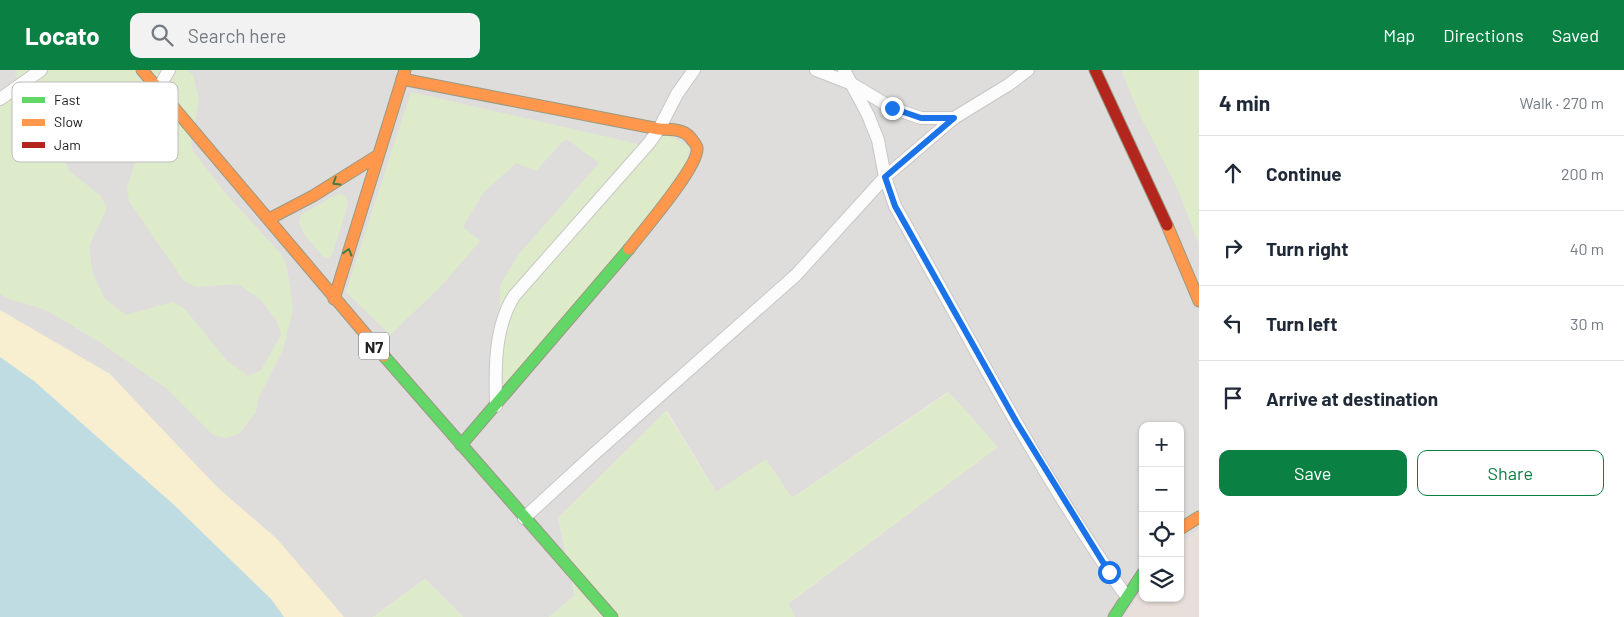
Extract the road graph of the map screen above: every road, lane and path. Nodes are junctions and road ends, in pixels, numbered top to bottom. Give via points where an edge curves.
1 (41, 70) edge
2 (142, 70) edge
3 (169, 70) edge
4 (694, 70) edge
5 (816, 70) edge
6 (844, 70) edge
7 (1028, 70) edge
8 (1095, 70) edge
9 (404, 75) edge
10 (24, 82) edge
11 (152, 82) edge
12 (162, 82) edge
13 (852, 84) junction
14 (12, 91) edge
15 (0, 99) edge
16 (178, 112) edge
17 (954, 118) junction
18 (659, 128) junction
19 (377, 156) junction
20 (885, 177) junction
21 (269, 219) junction
22 (334, 299) junction
23 (1199, 301) edge
24 (496, 406) junction
25 (461, 445) junction
26 (1199, 517) edge
27 (524, 518) junction
28 (1184, 526) edge
29 (1139, 579) edge
30 (1126, 596) junction
31 (612, 617) edge
32 (1114, 617) edge

1 - 10 street
2 - 11 main road, N7
3 - 12 street
4 - 18 street
5 - 13 street
6 - 13 street
7 - 17 street
8 - 23 main road via 1157,201
9 - 18 main road
9 - 19 main road
13 - 17 street via 892,108 921,118
13 - 20 street via 878,140
14 - 15 street
16 - 21 main road, N7
17 - 20 street
18 - 24 street via 508,306 500,332 495,371
18 - 24 main road via 685,132 697,147 696,157 686,175 628,250
19 -> 21 main road
22 -> 19 main road
20 - 27 street via 796,275
20 - 30 street via 895,206 1017,423 1086,538
21 - 22 main road, N7
22 - 25 main road, N7
24 - 25 main road
25 - 27 main road, N7
26 - 28 main road
27 - 31 main road, N7
29 - 30 main road
30 - 32 main road

